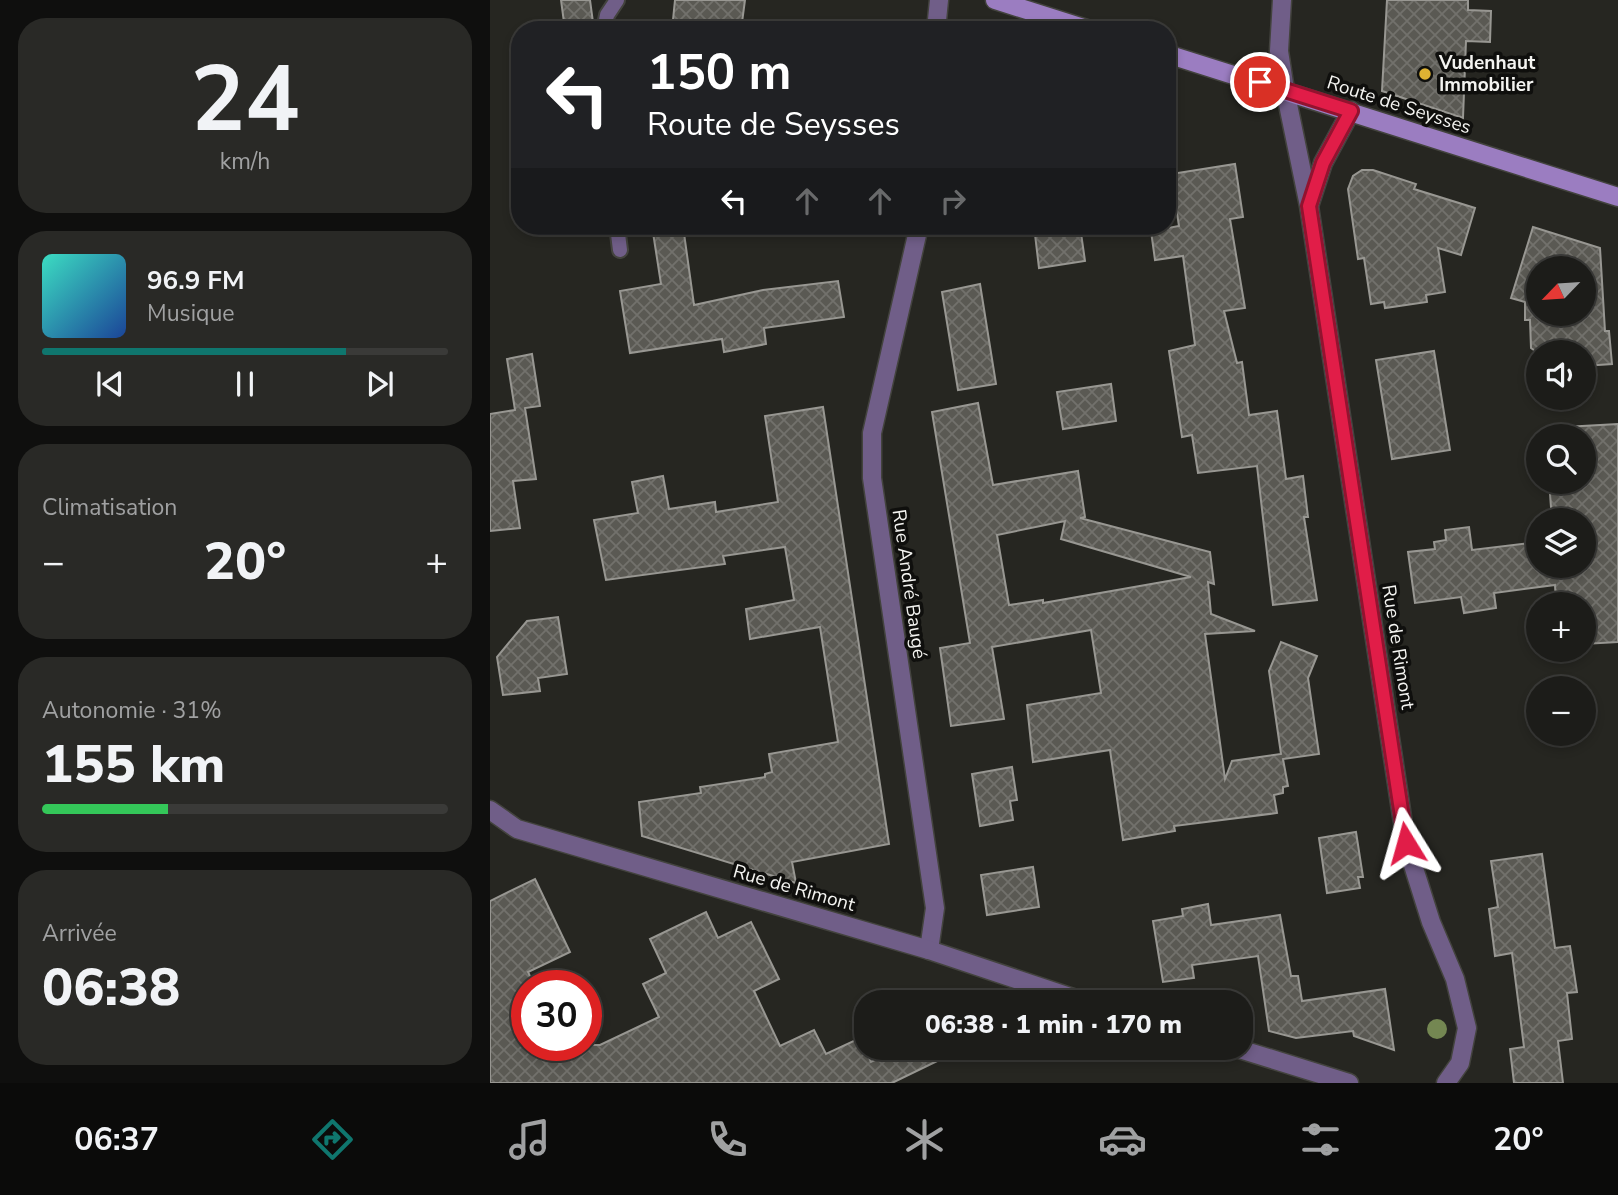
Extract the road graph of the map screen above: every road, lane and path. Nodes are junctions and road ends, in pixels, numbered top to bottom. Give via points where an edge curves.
1 (617, 0) edge
2 (939, 0) edge
3 (995, 0) edge
4 (1282, 0) edge
5 (606, 21) edge
6 (937, 21) edge
7 (1062, 21) edge
8 (1176, 57) edge
9 (1285, 90) junction
10 (1351, 111) junction
11 (1618, 197) edge
12 (1309, 206) junction
13 (618, 235) edge
14 (917, 235) edge
15 (620, 250) dead end
16 (490, 810) edge
17 (929, 950) junction
18 (1049, 990) edge
19 (1253, 1053) edge
20 (1349, 1083) edge
21 (1446, 1083) edge

1 - 5 lane
2 - 6 street
3 - 7 main road
4 - 9 street, Rue de Rimont via 1279,51
8 - 9 main road, Route de Seysses
9 - 10 main road, Route de Seysses
9 - 12 street, Rue de Rimont
10 - 11 main road, Route de Seysses
10 - 12 street, Rue de Rimont via 1323,163
12 - 21 street, Rue de Rimont via 1406,843 1455,979 1467,1028 1460,1063
13 - 15 lane
14 - 17 street, Rue André Baugé via 872,433 872,478 935,908
16 - 17 street, Rue de Rimont via 517,829
17 - 18 street, Rue de Rimont
19 - 20 street

